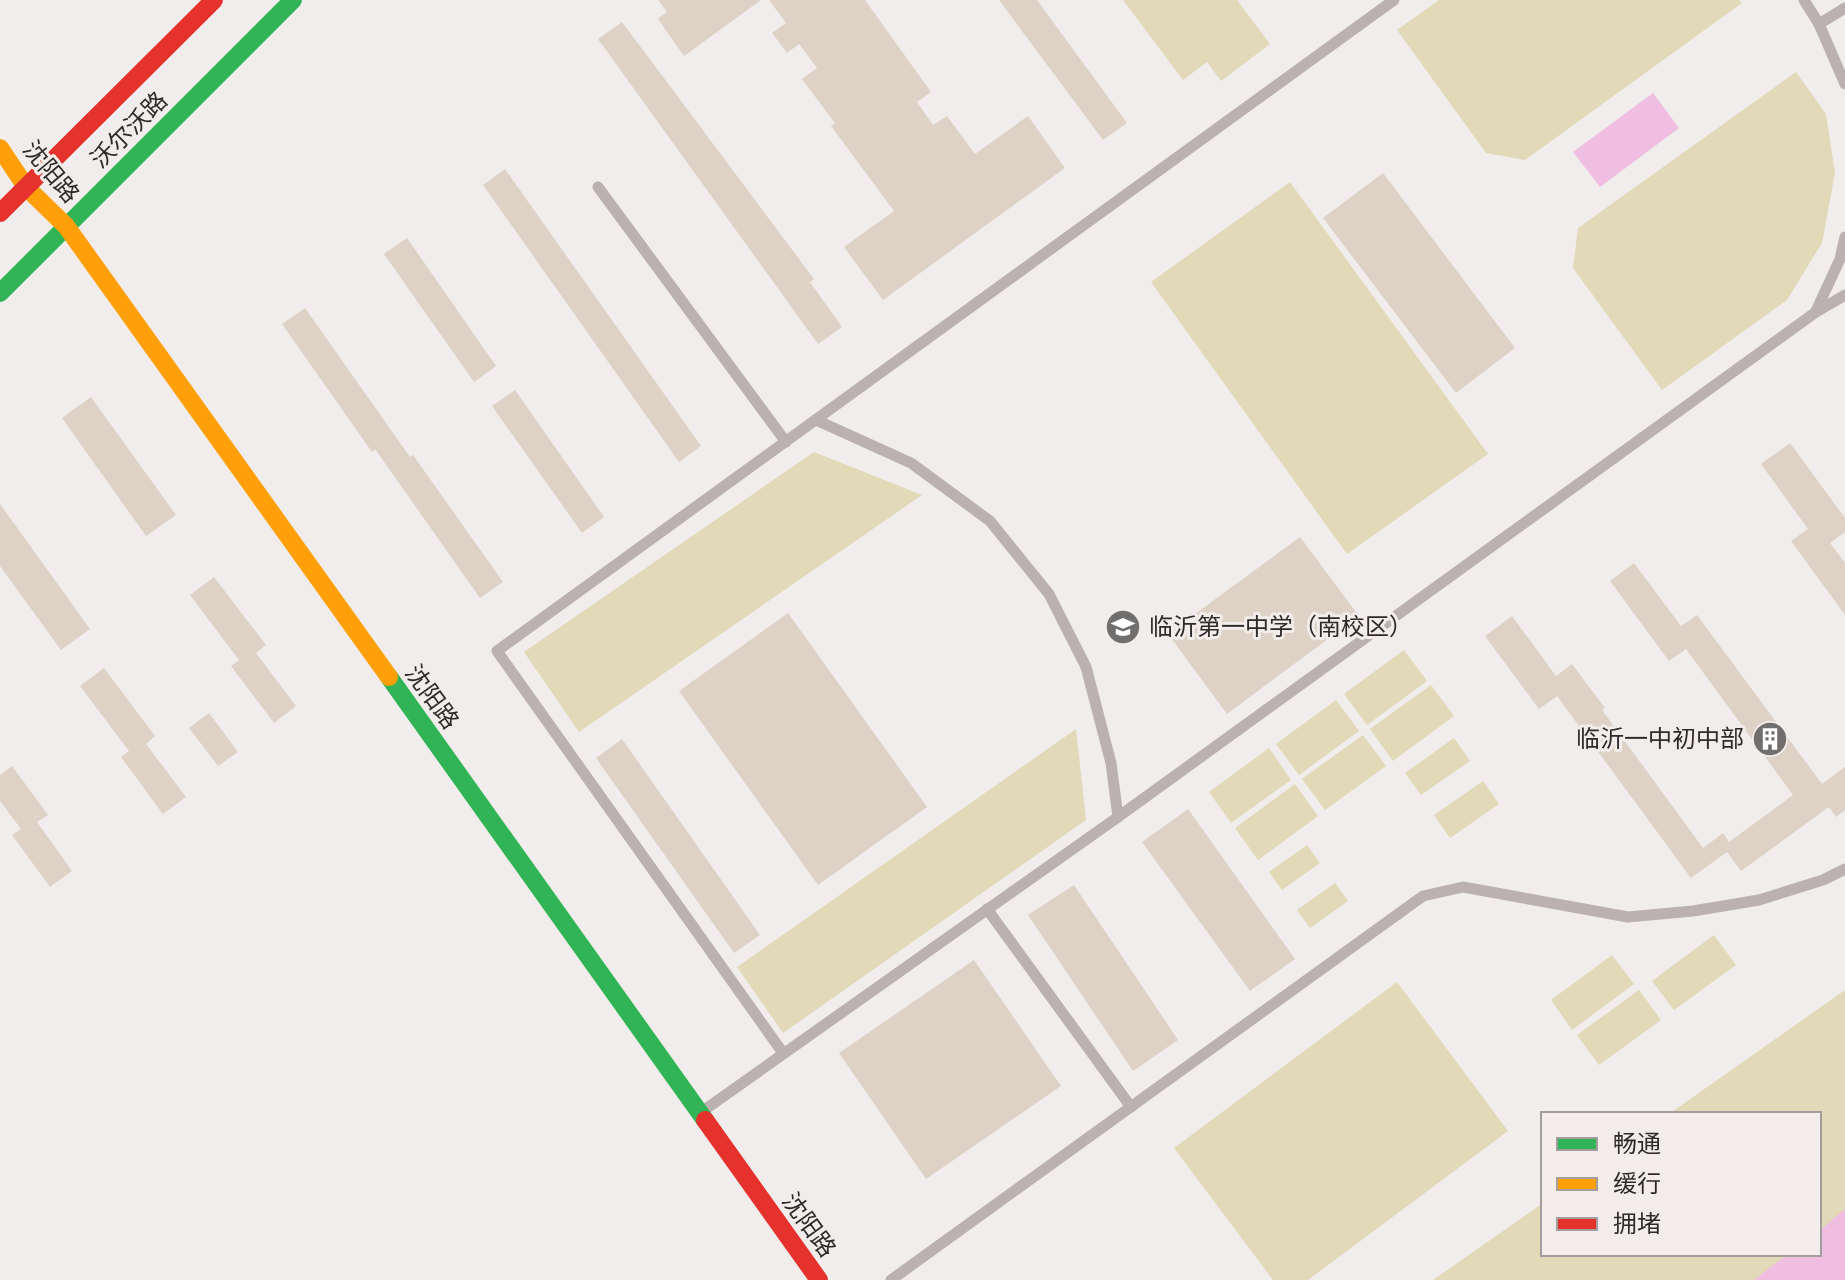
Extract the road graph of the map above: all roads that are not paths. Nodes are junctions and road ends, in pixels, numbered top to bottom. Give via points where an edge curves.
1 (214, 0) edge
2 (293, 0) edge
3 (1394, 0) edge
4 (1804, 0) edge
5 (1845, 8) edge
6 (1819, 24) junction
7 (1845, 84) edge
8 (0, 148) edge
9 (26, 187) junction
10 (598, 187) dead end
11 (0, 213) edge
12 (66, 226) junction
13 (1845, 237) edge
14 (0, 293) edge
15 (1845, 295) edge
16 (1816, 312) junction
17 (816, 420) junction
18 (786, 442) junction
19 (1118, 817) junction
20 (1845, 869) edge
21 (987, 909) junction
22 (783, 1053) junction
23 (1131, 1107) junction
24 (699, 1113) junction
25 (819, 1280) edge
26 (891, 1280) edge

1 - 9 main road, 沃尔沃路
2 - 12 main road, 沃尔沃路
3 - 17 lane
4 - 6 lane
5 - 6 lane
6 - 7 lane
8 - 9 main road, 沈阳路
9 - 11 main road, 沃尔沃路
9 - 12 main road, 沈阳路
10 - 18 lane
12 - 14 main road, 沃尔沃路
12 - 24 main road, 沈阳路
13 - 16 lane
15 - 16 lane
16 - 19 lane
17 - 18 lane
17 - 19 lane via 911,463 990,521 1049,594 1086,667 1111,763
18 - 22 lane via 497,651
19 - 21 lane
20 - 23 lane via 1759,900 1628,917 1463,887 1423,896
21 - 22 lane
21 - 23 lane
22 - 24 lane
23 - 26 lane
24 - 25 main road, 沈阳路

